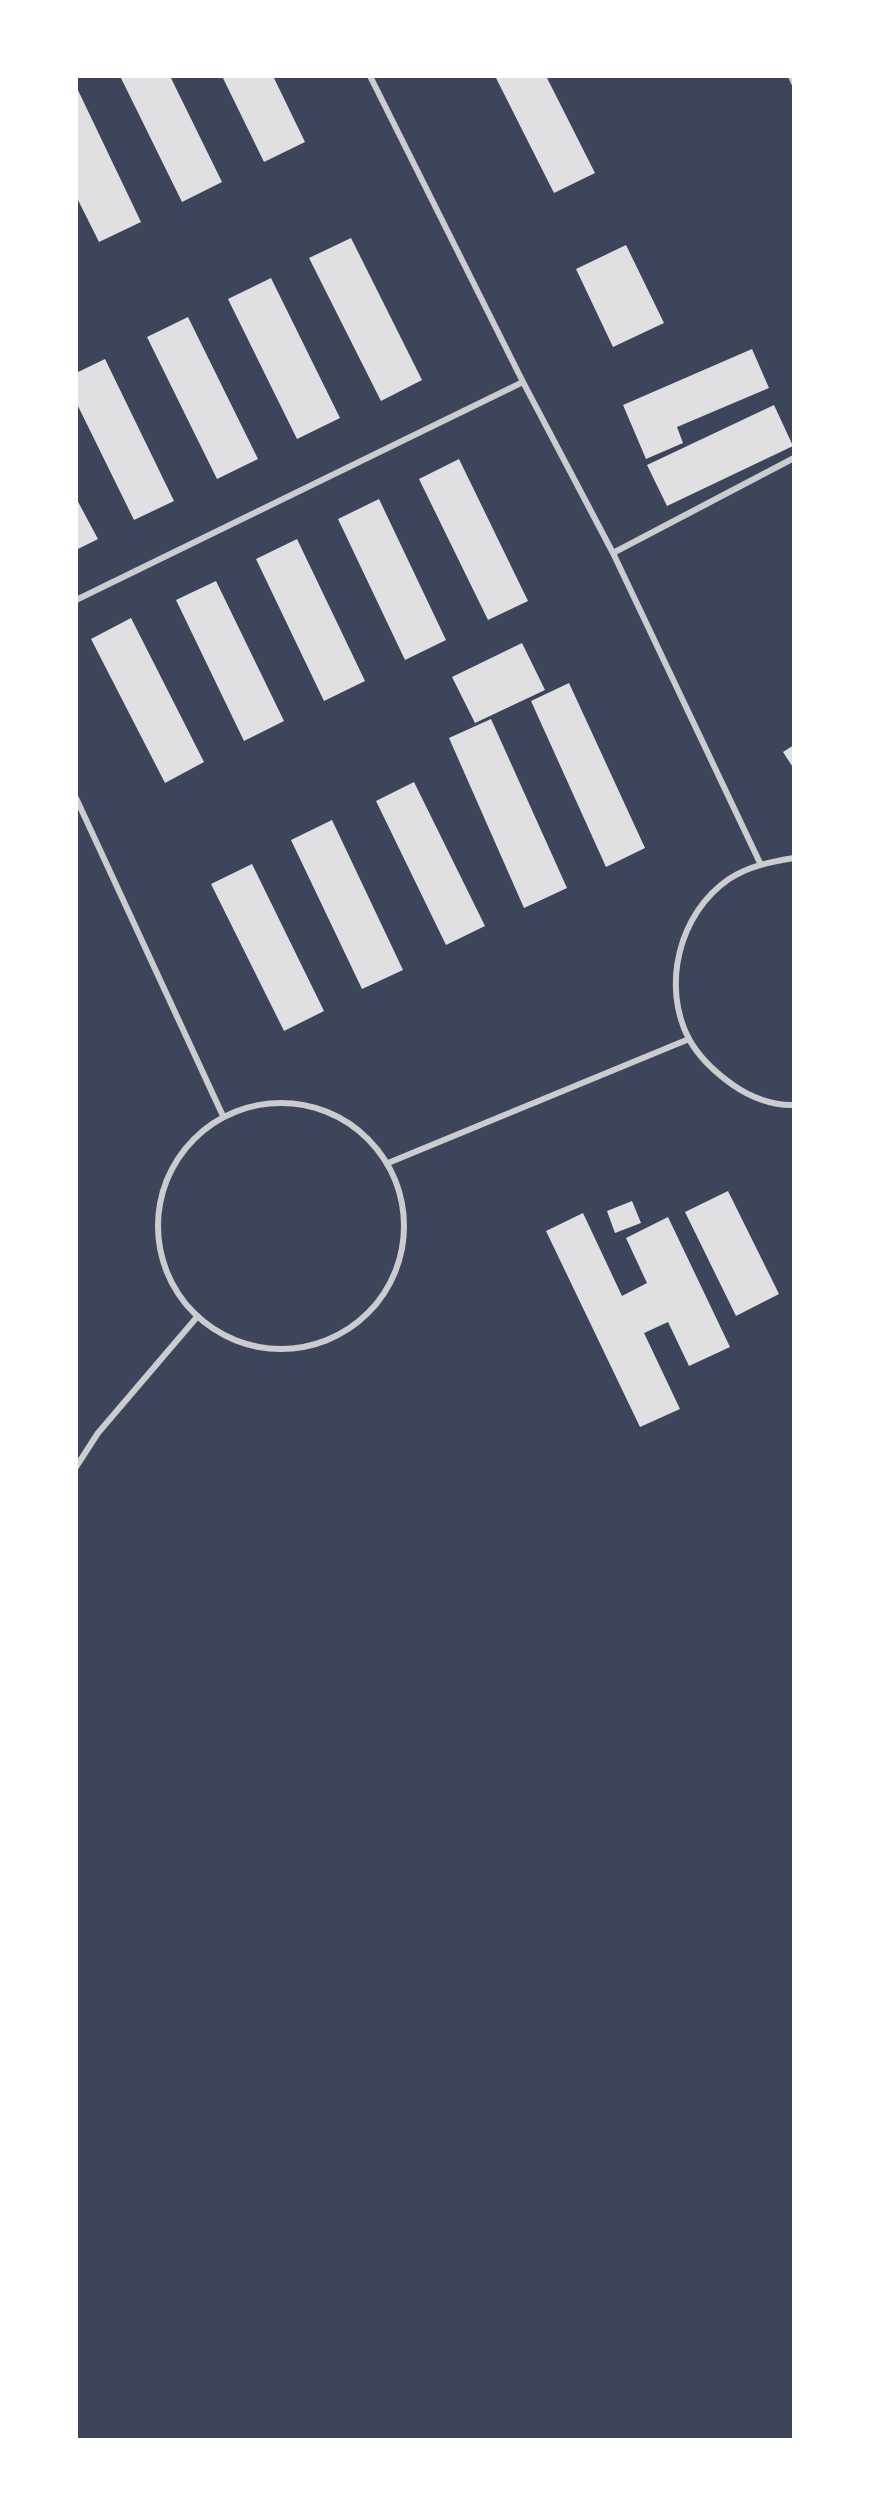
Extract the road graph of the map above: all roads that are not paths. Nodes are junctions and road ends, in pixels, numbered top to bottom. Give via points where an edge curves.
1 (370, 76) edge
2 (790, 76) edge
3 (794, 83) edge
4 (522, 382) junction
5 (794, 458) edge
6 (613, 553) junction
7 (76, 600) edge
8 (76, 798) edge
9 (794, 858) edge
10 (760, 863) junction
11 (689, 1039) junction
12 (794, 1105) edge
13 (223, 1116) junction
14 (388, 1163) junction
15 (197, 1317) junction
16 (76, 1467) edge

1 - 4 street
2 - 3 street
4 - 6 street
4 - 7 street
5 - 6 street
6 - 10 street
8 - 13 street
9 - 10 street
10 - 11 street via 728,880 702,904 684,935 676,969 678,1005
11 - 12 street via 713,1072 746,1094 784,1106
11 - 14 street
13 - 14 street via 258,1104 296,1103 332,1113 364,1133
13 - 15 street via 192,1140 180,1156 169,1172 158,1210 159,1249 173,1286
14 - 15 street via 402,1200 405,1239 395,1277 374,1311 343,1335 307,1348 267,1350 230,1339
15 - 16 street via 98,1433

